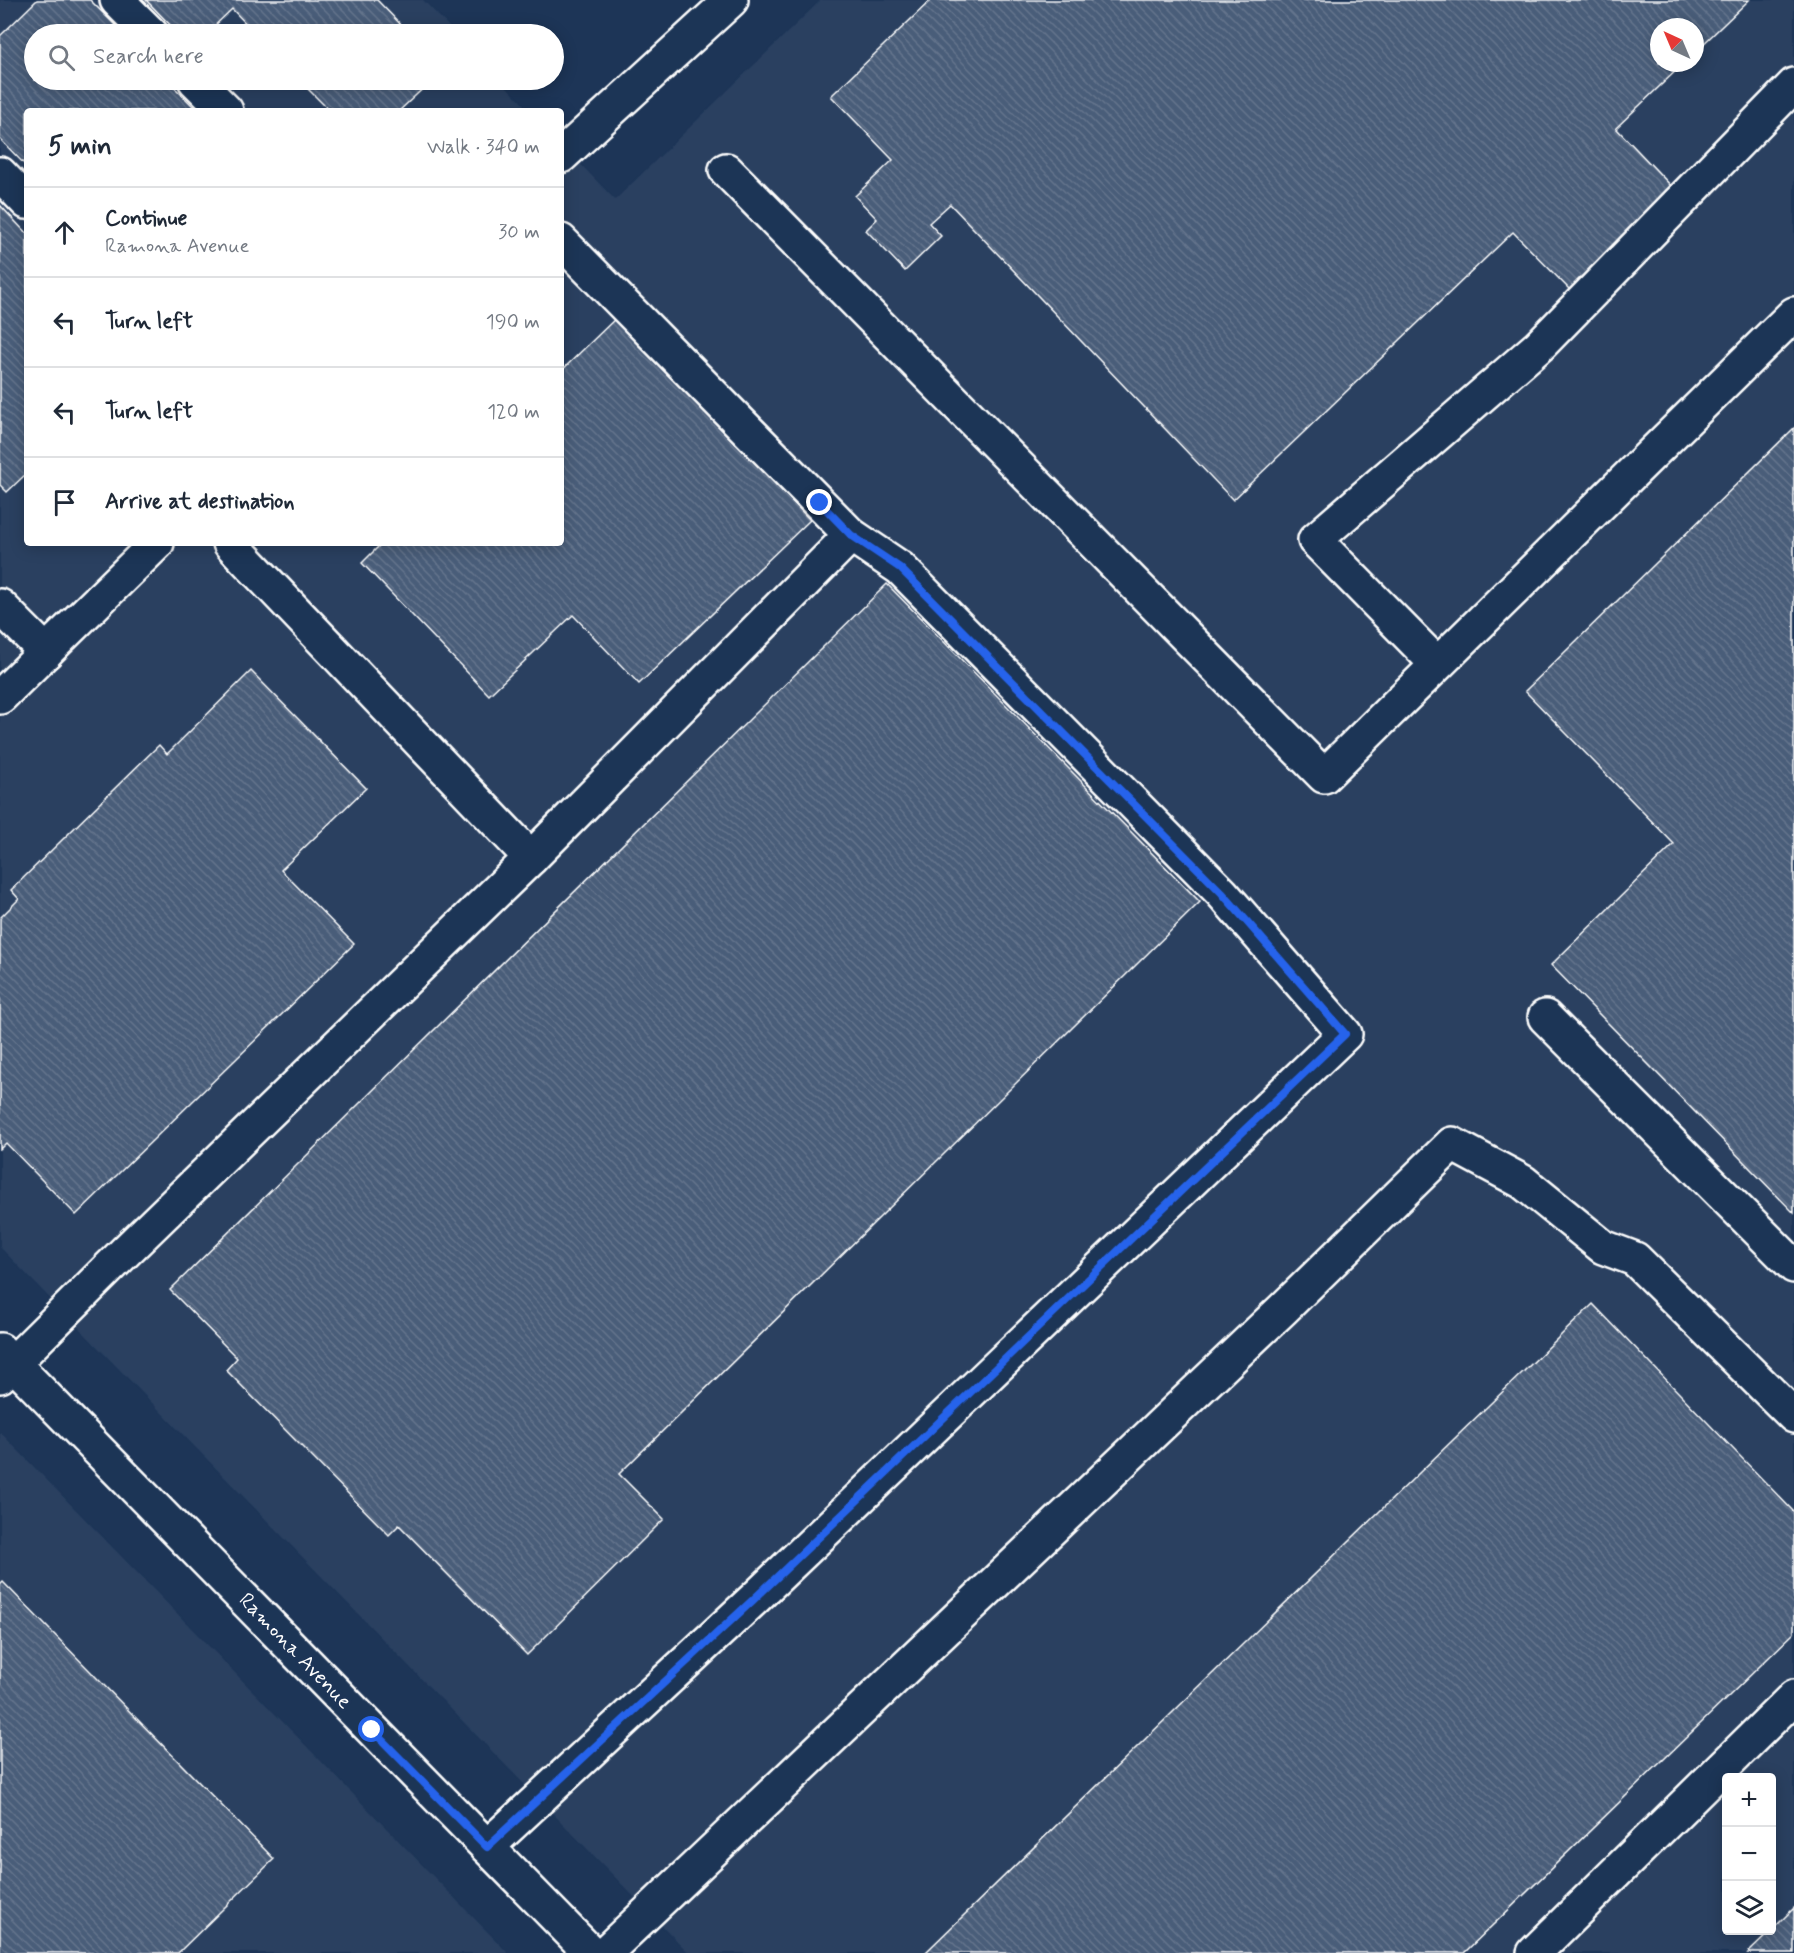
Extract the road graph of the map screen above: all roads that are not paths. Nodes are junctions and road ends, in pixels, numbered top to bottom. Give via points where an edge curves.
1 (117, 0) edge
2 (731, 0) edge
3 (141, 24) edge
4 (1794, 86) edge
5 (205, 90) edge
6 (223, 108) edge
7 (564, 153) edge
8 (726, 170) dead end
9 (0, 174) edge
10 (24, 199) edge
11 (564, 244) edge
12 (1794, 314) edge
13 (851, 535) junction
14 (154, 546) edge
15 (233, 546) edge
16 (0, 606) edge
17 (46, 652) junction
18 (1437, 664) junction
19 (0, 697) edge
20 (531, 858) junction
21 (1545, 1017) dead end
22 (1794, 1266) edge
23 (4, 1363) edge
24 (1794, 1416) edge
25 (1794, 1697) edge
26 (487, 1847) junction
27 (591, 1953) edge
28 (605, 1953) edge
29 (1534, 1953) edge

1 - 3 main road
2 - 7 main road
4 - 18 main road via 1539,346 1315,540
5 - 6 main road
8 - 18 main road via 1324,776
9 - 10 main road
11 - 13 main road
12 - 18 main road
13 - 20 main road
13 - 26 main road via 900,568 1205,876 1345,1034 753,1600
14 - 17 main road
15 - 20 main road
16 - 17 main road
17 - 19 main road
20 - 23 main road
21 - 22 main road
23 - 26 main road, Ramona Avenue
24 - 28 main road via 1635,1259 1603,1247 1523,1182 1452,1144
25 - 29 main road
26 - 27 main road, Ramona Avenue

